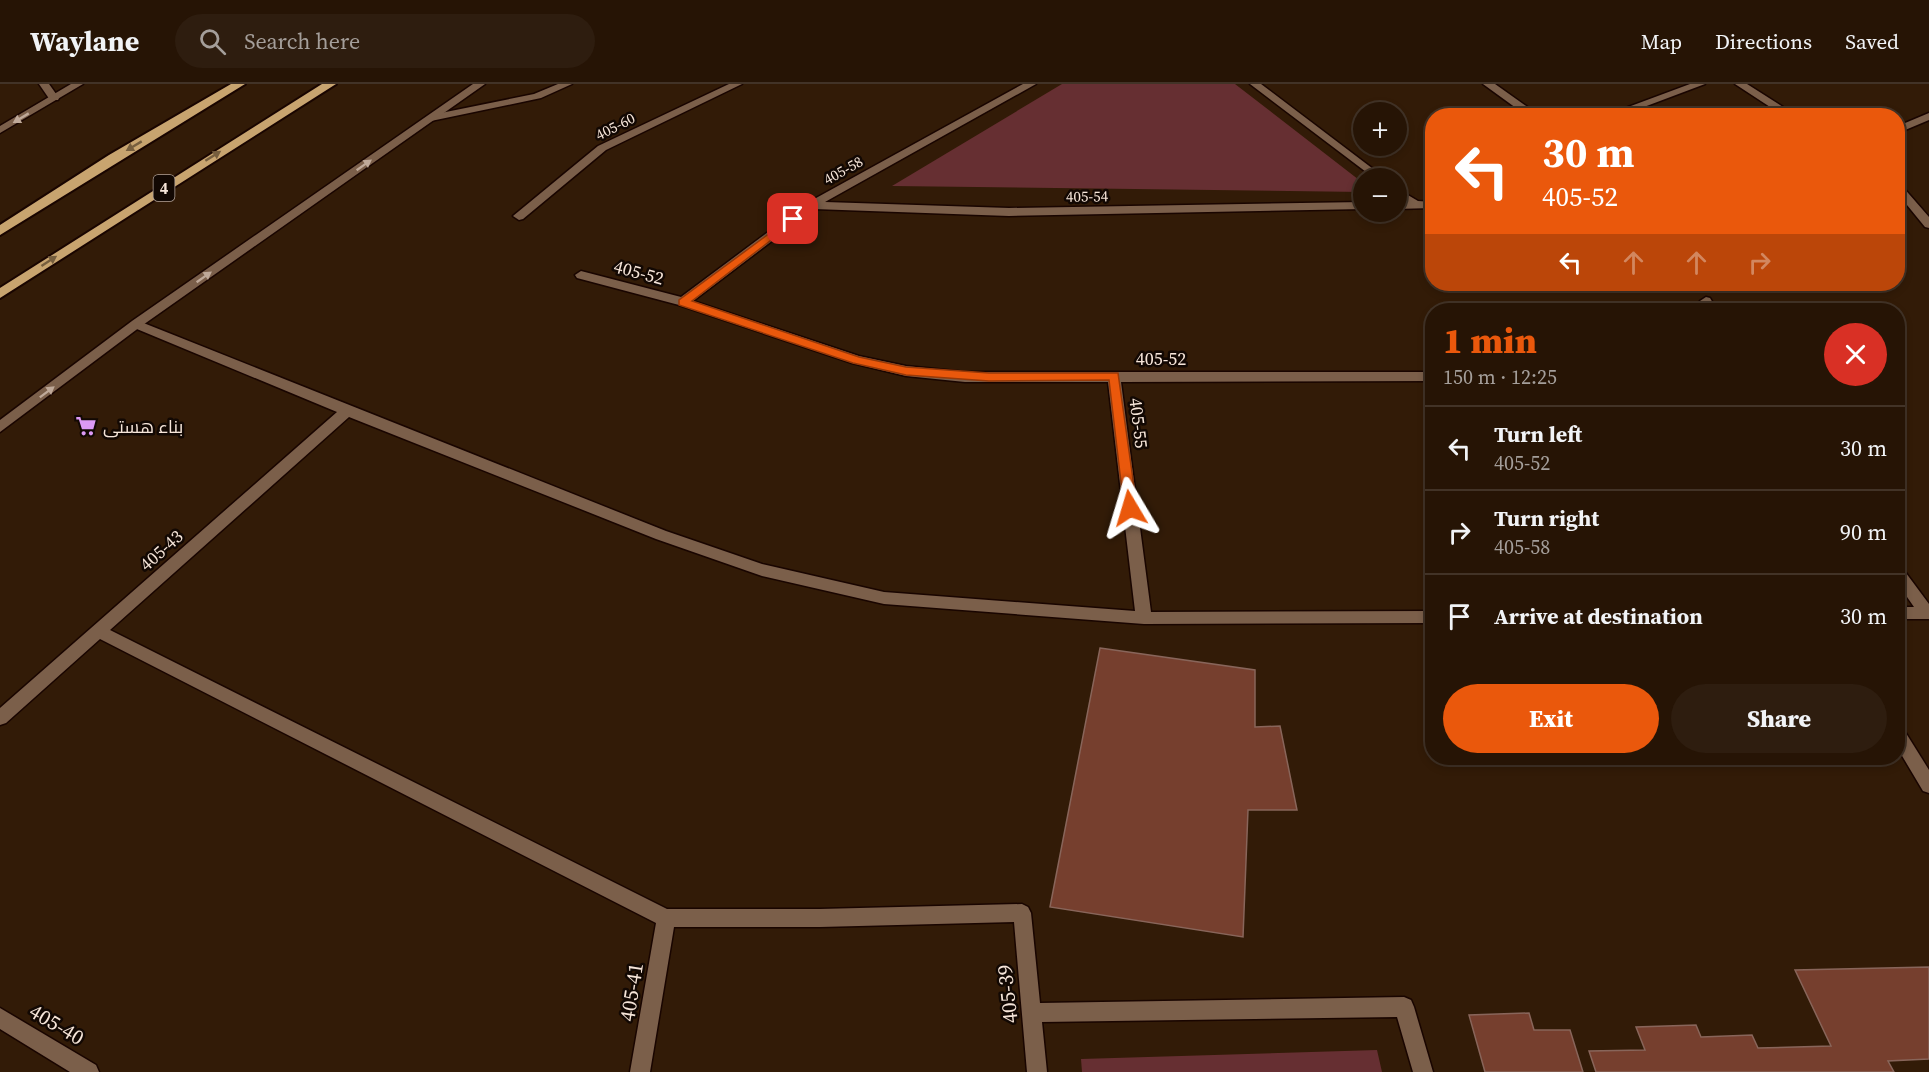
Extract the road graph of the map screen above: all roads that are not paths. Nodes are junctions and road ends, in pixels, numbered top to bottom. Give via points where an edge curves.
1 (44, 84) edge
2 (78, 84) edge
3 (239, 84) edge
4 (330, 84) edge
5 (480, 84) edge
6 (567, 84) edge
7 (737, 84) edge
8 (1031, 84) edge
9 (1254, 84) edge
10 (1488, 84) edge
11 (1700, 84) edge
12 (1740, 84) edge
13 (54, 98) junction
14 (1523, 108) edge
15 (1632, 108) edge
16 (1779, 108) edge
17 (1929, 116) edge
18 (431, 118) junction
19 (1905, 127) edge
20 (0, 130) edge
21 (1367, 168) edge
22 (1905, 196) edge
23 (1407, 199) edge
24 (1407, 204) edge
25 (1414, 204) junction
26 (1425, 204) edge
27 (811, 205) junction
28 (1353, 205) edge
29 (519, 216) dead end
30 (1929, 224) edge
31 (0, 231) edge
32 (580, 275) dead end
33 (0, 294) edge
34 (683, 302) junction
35 (136, 324) junction
36 (1114, 376) junction
37 (1425, 376) edge
38 (347, 411) junction
39 (0, 427) edge
40 (1905, 582) edge
41 (1905, 613) edge
42 (1928, 613) edge
43 (1425, 617) edge
44 (1144, 618) junction
45 (98, 631) junction
46 (0, 718) edge
47 (1905, 746) edge
48 (1929, 785) edge
49 (666, 918) junction
50 (1032, 1013) junction
51 (0, 1017) edge
52 (89, 1072) edge
53 (640, 1072) edge
54 (1037, 1072) edge
55 (1423, 1072) edge

1 - 13 street
2 - 13 street
3 -> 31 highway
33 -> 4 highway, 4
5 - 18 street
6 - 18 street via 537,96
7 - 29 street, 405-60 via 602,148
8 - 27 street, 405-58
9 - 21 street
10 - 14 street
11 - 15 street
12 - 16 street
13 -> 20 street
17 - 19 street
35 -> 18 street
22 - 30 street
23 - 25 street
24 - 25 street
25 - 26 street
27 - 28 street, 405-54 via 1010,212
27 - 34 street, 405-58
32 - 34 street, 405-52
34 - 36 street, 405-52 via 858,360 906,371 989,377
35 - 38 street
39 -> 35 street
36 - 37 street, 405-52
36 - 44 street, 405-55
38 - 44 street via 662,535 762,570 884,598
38 - 45 street, 405-43
40 - 42 street
41 - 42 street
43 - 44 street
45 - 46 street, 405-43
45 - 49 street
47 - 48 street
49 - 50 street, 405-39 via 1022,913
49 - 53 street, 405-41
50 - 54 street, 405-39
50 - 55 street via 1404,1007
51 - 52 street, 405-40

